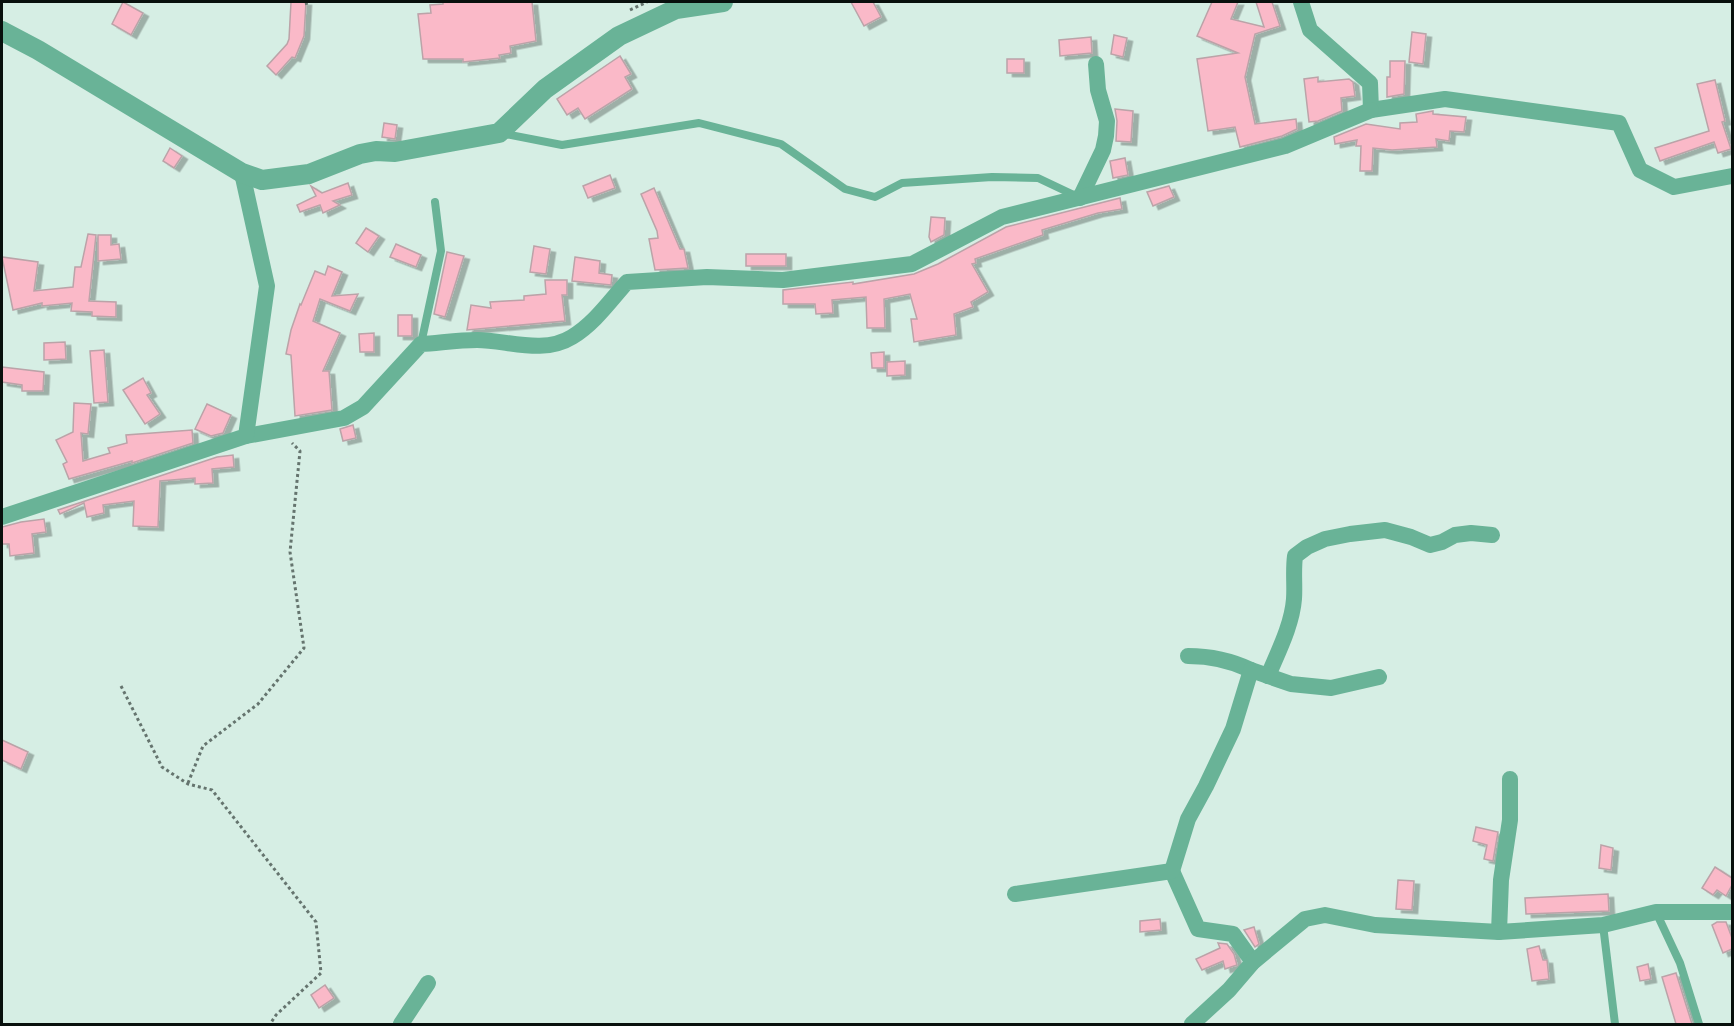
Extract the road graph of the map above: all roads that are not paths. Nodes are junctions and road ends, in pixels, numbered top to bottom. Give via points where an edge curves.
1 (723, 2) edge
2 (1301, 2) edge
3 (2, 31) edge
4 (1096, 64) dead end
5 (1371, 110) junction
6 (499, 133) junction
7 (242, 173) junction
8 (1732, 176) edge
9 (1080, 198) junction
10 (435, 202) dead end
11 (421, 344) junction
12 (246, 436) junction
13 (2, 518) edge
14 (1492, 535) dead end
15 (1188, 656) dead end
16 (1251, 670) junction
17 (1268, 676) junction
18 (1379, 677) dead end
19 (1510, 779) dead end
20 (1172, 871) junction
21 (1015, 894) dead end
22 (1656, 912) junction
23 (1732, 912) edge
24 (1603, 925) junction
25 (1499, 932) junction
26 (1253, 962) junction
27 (428, 983) dead end
28 (401, 1024) edge
29 (1192, 1024) edge
30 (1616, 1024) edge
31 (1699, 1024) edge

1 - 6 street via 676,9 619,36 545,89
2 - 5 street via 1310,30 1370,83
3 - 7 street
4 - 9 street via 1107,121 1106,136
5 - 8 street via 1445,99 1619,123 1640,171 1674,187
5 - 9 street via 1285,146
6 - 7 street via 395,152 360,154 309,174 262,180
6 - 9 lane via 562,145 699,123 781,144 845,189 874,197 902,183 1004,177 1038,178
7 - 12 street via 267,286
9 - 11 street via 1002,217 912,264 783,280 707,277 627,282 597,317 571,338 551,345 478,340
10 - 11 lane via 441,251
11 - 12 street via 363,407 344,418
12 - 13 street
14 - 17 street via 1455,535 1430,545 1385,530 1325,539 1307,547 1295,556 1294,600
15 - 16 street via 1210,656
16 - 17 street
16 - 20 street via 1233,729 1188,819
17 - 18 street via 1291,684 1331,688
19 - 25 street
20 - 21 street
20 - 26 street via 1198,929 1233,934
22 - 23 street
22 - 24 street
22 - 31 lane via 1680,963
24 - 25 street
24 - 30 lane
25 - 26 street via 1375,925 1325,915 1305,919
26 - 29 street
27 - 28 street

